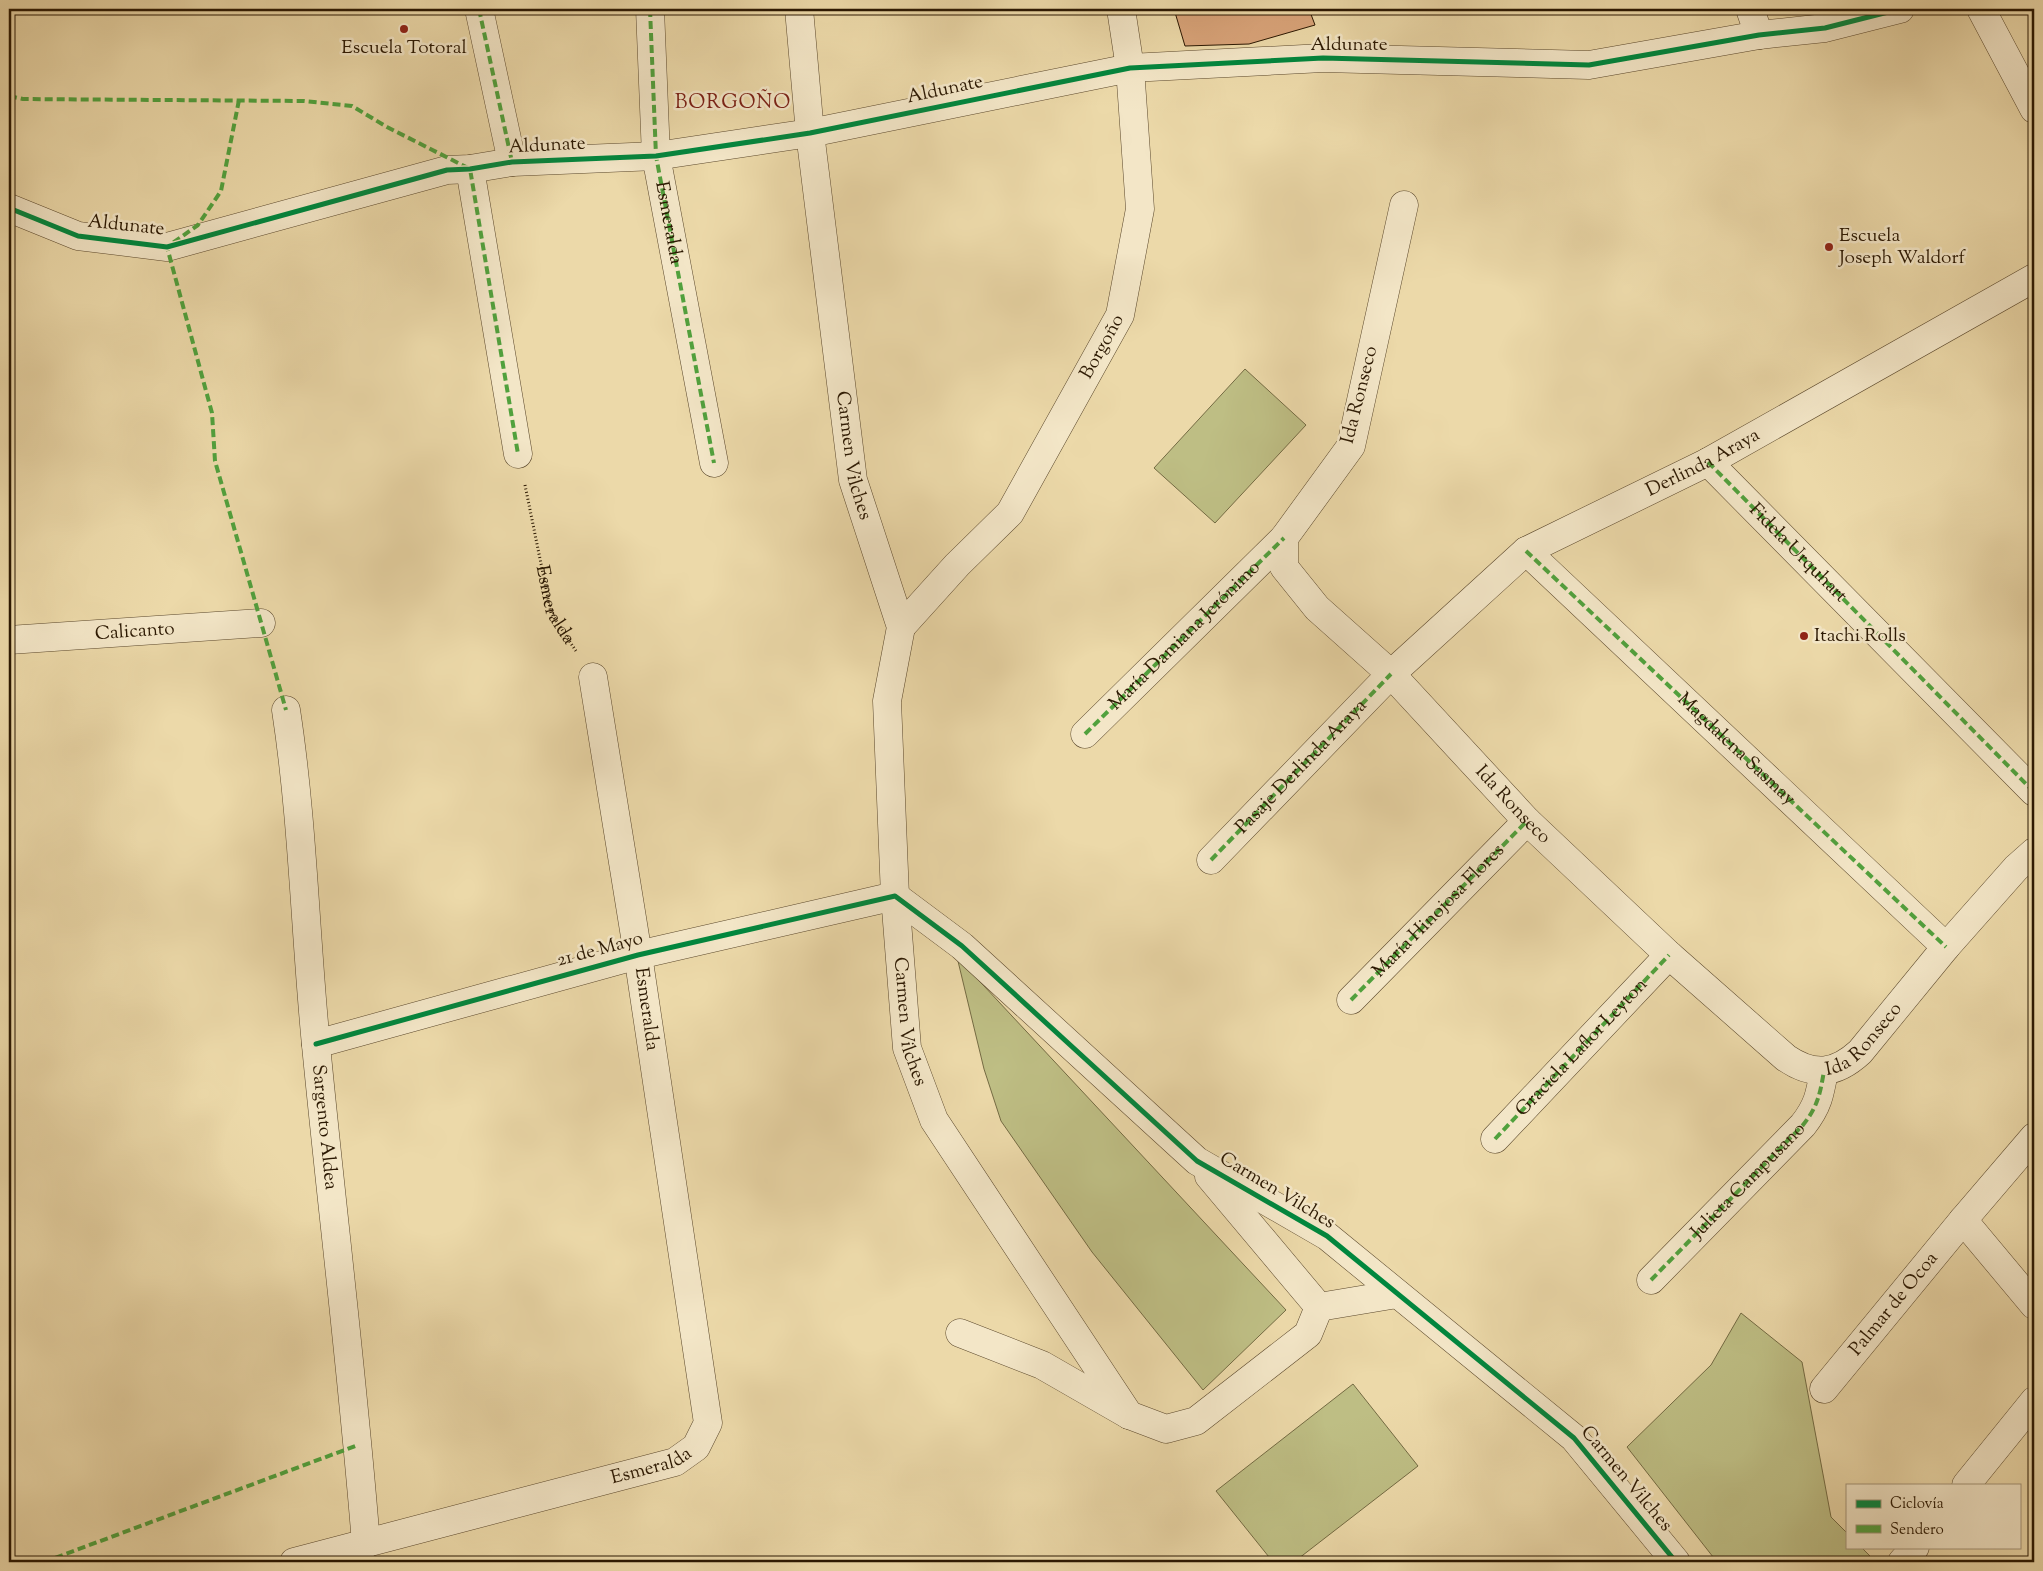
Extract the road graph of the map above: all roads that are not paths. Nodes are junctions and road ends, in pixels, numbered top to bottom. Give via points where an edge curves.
1 (479, 9) edge
2 (650, 9) edge
3 (799, 9) edge
4 (1121, 9) edge
5 (1750, 9) edge
6 (1900, 9) edge
7 (1981, 9) edge
8 (1759, 36) junction
9 (1130, 68) junction
10 (2034, 109) edge
11 (810, 133) junction
12 (656, 156) junction
13 (512, 162) junction
14 (470, 169) junction
15 (1404, 205) dead end
16 (9, 208) edge
17 (2034, 278) edge
18 (518, 454) road end
19 (1708, 462) junction
20 (714, 463) dead end
21 (1284, 538) junction
22 (1526, 551) junction
23 (261, 623) dead end
24 (901, 627) junction
25 (9, 640) edge
26 (1391, 674) junction
27 (593, 677) road end
28 (286, 710) dead end
29 (1085, 734) dead end
30 (2034, 792) edge
31 (1527, 821) junction
32 (2034, 852) edge
33 (1211, 860) dead end
34 (895, 896) junction
35 (1946, 947) junction
36 (638, 955) junction
37 (1669, 955) junction
38 (1351, 1000) dead end
39 (316, 1044) junction
40 (1824, 1071) junction
41 (2034, 1137) edge
42 (1495, 1139) dead end
43 (1197, 1161) junction
44 (1963, 1220) junction
45 (1651, 1280) dead end
46 (1397, 1294) junction
47 (2034, 1305) edge
48 (1319, 1306) junction
49 (960, 1333) dead end
50 (1824, 1389) dead end
51 (2034, 1401) edge
52 (1129, 1415) junction
53 (1967, 1484) edge
54 (366, 1544) junction
55 (1913, 1548) edge
56 (294, 1562) edge
57 (1676, 1562) edge
58 (1902, 1562) edge

1 - 13 street
2 - 12 street, Esmeralda
3 - 11 street, Carmen Vilches
4 - 9 street, Borgoño
5 - 8 street
6 - 8 street, Aldunate via 1825,28
7 - 10 street
8 - 9 street, Aldunate via 1588,65 1323,58
9 - 11 street, Aldunate
9 - 24 street, Borgoño via 1140,209 1120,315 1010,513
11 - 12 street, Aldunate
11 - 24 street, Carmen Vilches via 853,480
12 - 13 street, Aldunate
12 - 20 street, Esmeralda
13 - 14 street, Aldunate
14 - 16 street, Aldunate via 447,170 167,247 78,236
14 - 18 street
15 - 21 street, Ida Ronseco via 1351,446
17 - 19 street, Derlinda Araya
19 - 22 street, Derlinda Araya
19 - 30 street, Fidela Urquhart
21 - 26 street, Ida Ronseco via 1284,568 1317,608
21 - 29 street, María Damiana Jerónimo
22 - 26 street, Derlinda Araya
22 - 35 street, Magdalena Sasmay
23 - 25 street, Calicanto
24 - 34 street, Carmen Vilches via 887,701
26 - 31 street, Ida Ronseco
26 - 33 street, Pasaje Derlinda Araya
27 - 36 street, Esmeralda
28 - 39 street, Sargento Aldea via 294,764
31 - 37 street, Ida Ronseco
31 - 38 street, María Hinojosa Flores
32 - 35 street, Ida Ronseco
34 - 36 street, 21 de Mayo
34 - 43 street, Carmen Vilches via 962,946
34 - 52 street, Carmen Vilches via 907,1048 934,1120
35 - 40 street, Ida Ronseco via 1860,1052 1838,1068
36 - 39 street, 21 de Mayo
36 - 54 street, Esmeralda via 708,1423 696,1447 676,1462
37 - 40 street, Ida Ronseco via 1786,1058 1797,1066
37 - 42 street, Graciela Laflor Leyton
39 - 54 street, Sargento Aldea
40 - 45 street, Julieta Campusano via 1819,1099 1803,1124
41 - 44 street, Palmar de Ocoa
43 - 46 street, Carmen Vilches via 1327,1236
43 - 48 street, Carmen Vilches
44 - 47 street
44 - 50 street, Palmar de Ocoa
46 - 48 street
46 - 57 street, Carmen Vilches via 1574,1438
48 - 52 street via 1308,1334 1196,1421 1166,1429
49 - 52 street via 1042,1364
51 - 53 street
54 - 56 street, Esmeralda
55 - 58 street

